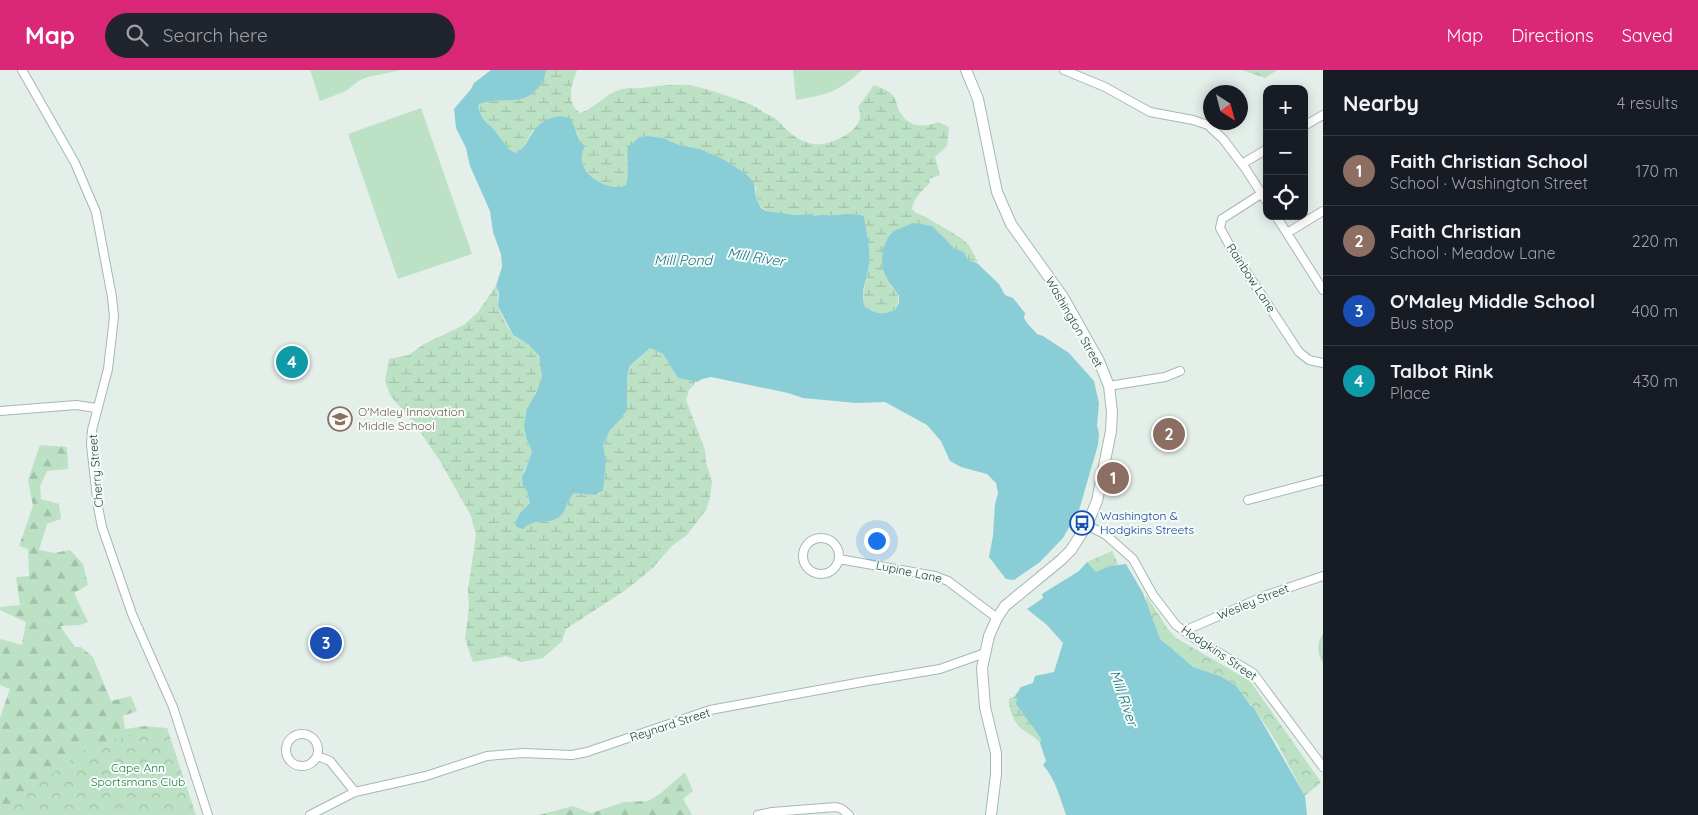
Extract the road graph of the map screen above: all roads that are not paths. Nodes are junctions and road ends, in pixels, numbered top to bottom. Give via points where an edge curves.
1 (22, 70) edge
2 (966, 70) edge
3 (1064, 70) edge
4 (1323, 115) edge
5 (1308, 124) edge
6 (1263, 151) edge
7 (1242, 164) junction
8 (1262, 194) joint
9 (1323, 211) edge
10 (1279, 220) edge
11 (1287, 233) junction
12 (1323, 290) edge
13 (1323, 364) edge
14 (1180, 371) dead end
15 (1109, 386) junction
16 (96, 408) junction
17 (0, 411) edge
18 (1323, 480) edge
19 (1248, 500) dead end
20 (1088, 524) junction
21 (839, 559) junction
22 (1323, 576) edge
23 (997, 618) junction
24 (1184, 631) junction
25 (985, 653) junction
26 (318, 756) junction
27 (1323, 767) edge
28 (355, 792) junction
29 (208, 815) edge
30 (310, 815) edge
31 (758, 815) edge
32 (849, 815) edge
33 (990, 815) edge

1 - 16 street, Cherry Street via 76,163 96,212 102,238 114,318 108,369
2 - 15 main road, Washington Street via 978,99 993,177 1011,224 1063,298 1099,361
3 - 7 street via 1105,87 1150,112 1208,125
4 - 5 street
6 - 7 street
7 - 8 street
8 - 13 street, Rainbow Lane via 1222,219 1220,228 1299,352 1309,360
9 - 11 street
10 - 11 street
11 - 12 street
14 - 15 street via 1165,377
15 - 20 main road, Washington Street via 1110,431 1097,501
16 - 17 street via 76,405
16 - 29 street, Cherry Street via 91,445 102,527 132,614 173,707
18 - 19 street
20 - 23 main road, Washington Street via 1062,560 1005,606
20 - 24 street, Hodgkins Street via 1134,559 1154,595
21 - 21 street via 836,545 824,538 811,541 804,552 806,566 818,573 832,570
21 - 23 street, Lupine Lane via 935,576 948,581
22 - 24 street, Wesley Street via 1267,595
23 - 25 main road, Washington Street
24 - 27 street, Hodgkins Street via 1253,673
25 - 28 street, Reynard Street via 940,669 710,710 587,752 487,756 426,776
25 - 33 main road, Washington Street via 982,668 984,698 996,753
26 - 26 street via 319,748 307,735 290,738 286,746 287,756 300,766
26 - 28 street via 330,761
28 - 30 street, Reynard Street
31 - 32 street via 836,807

